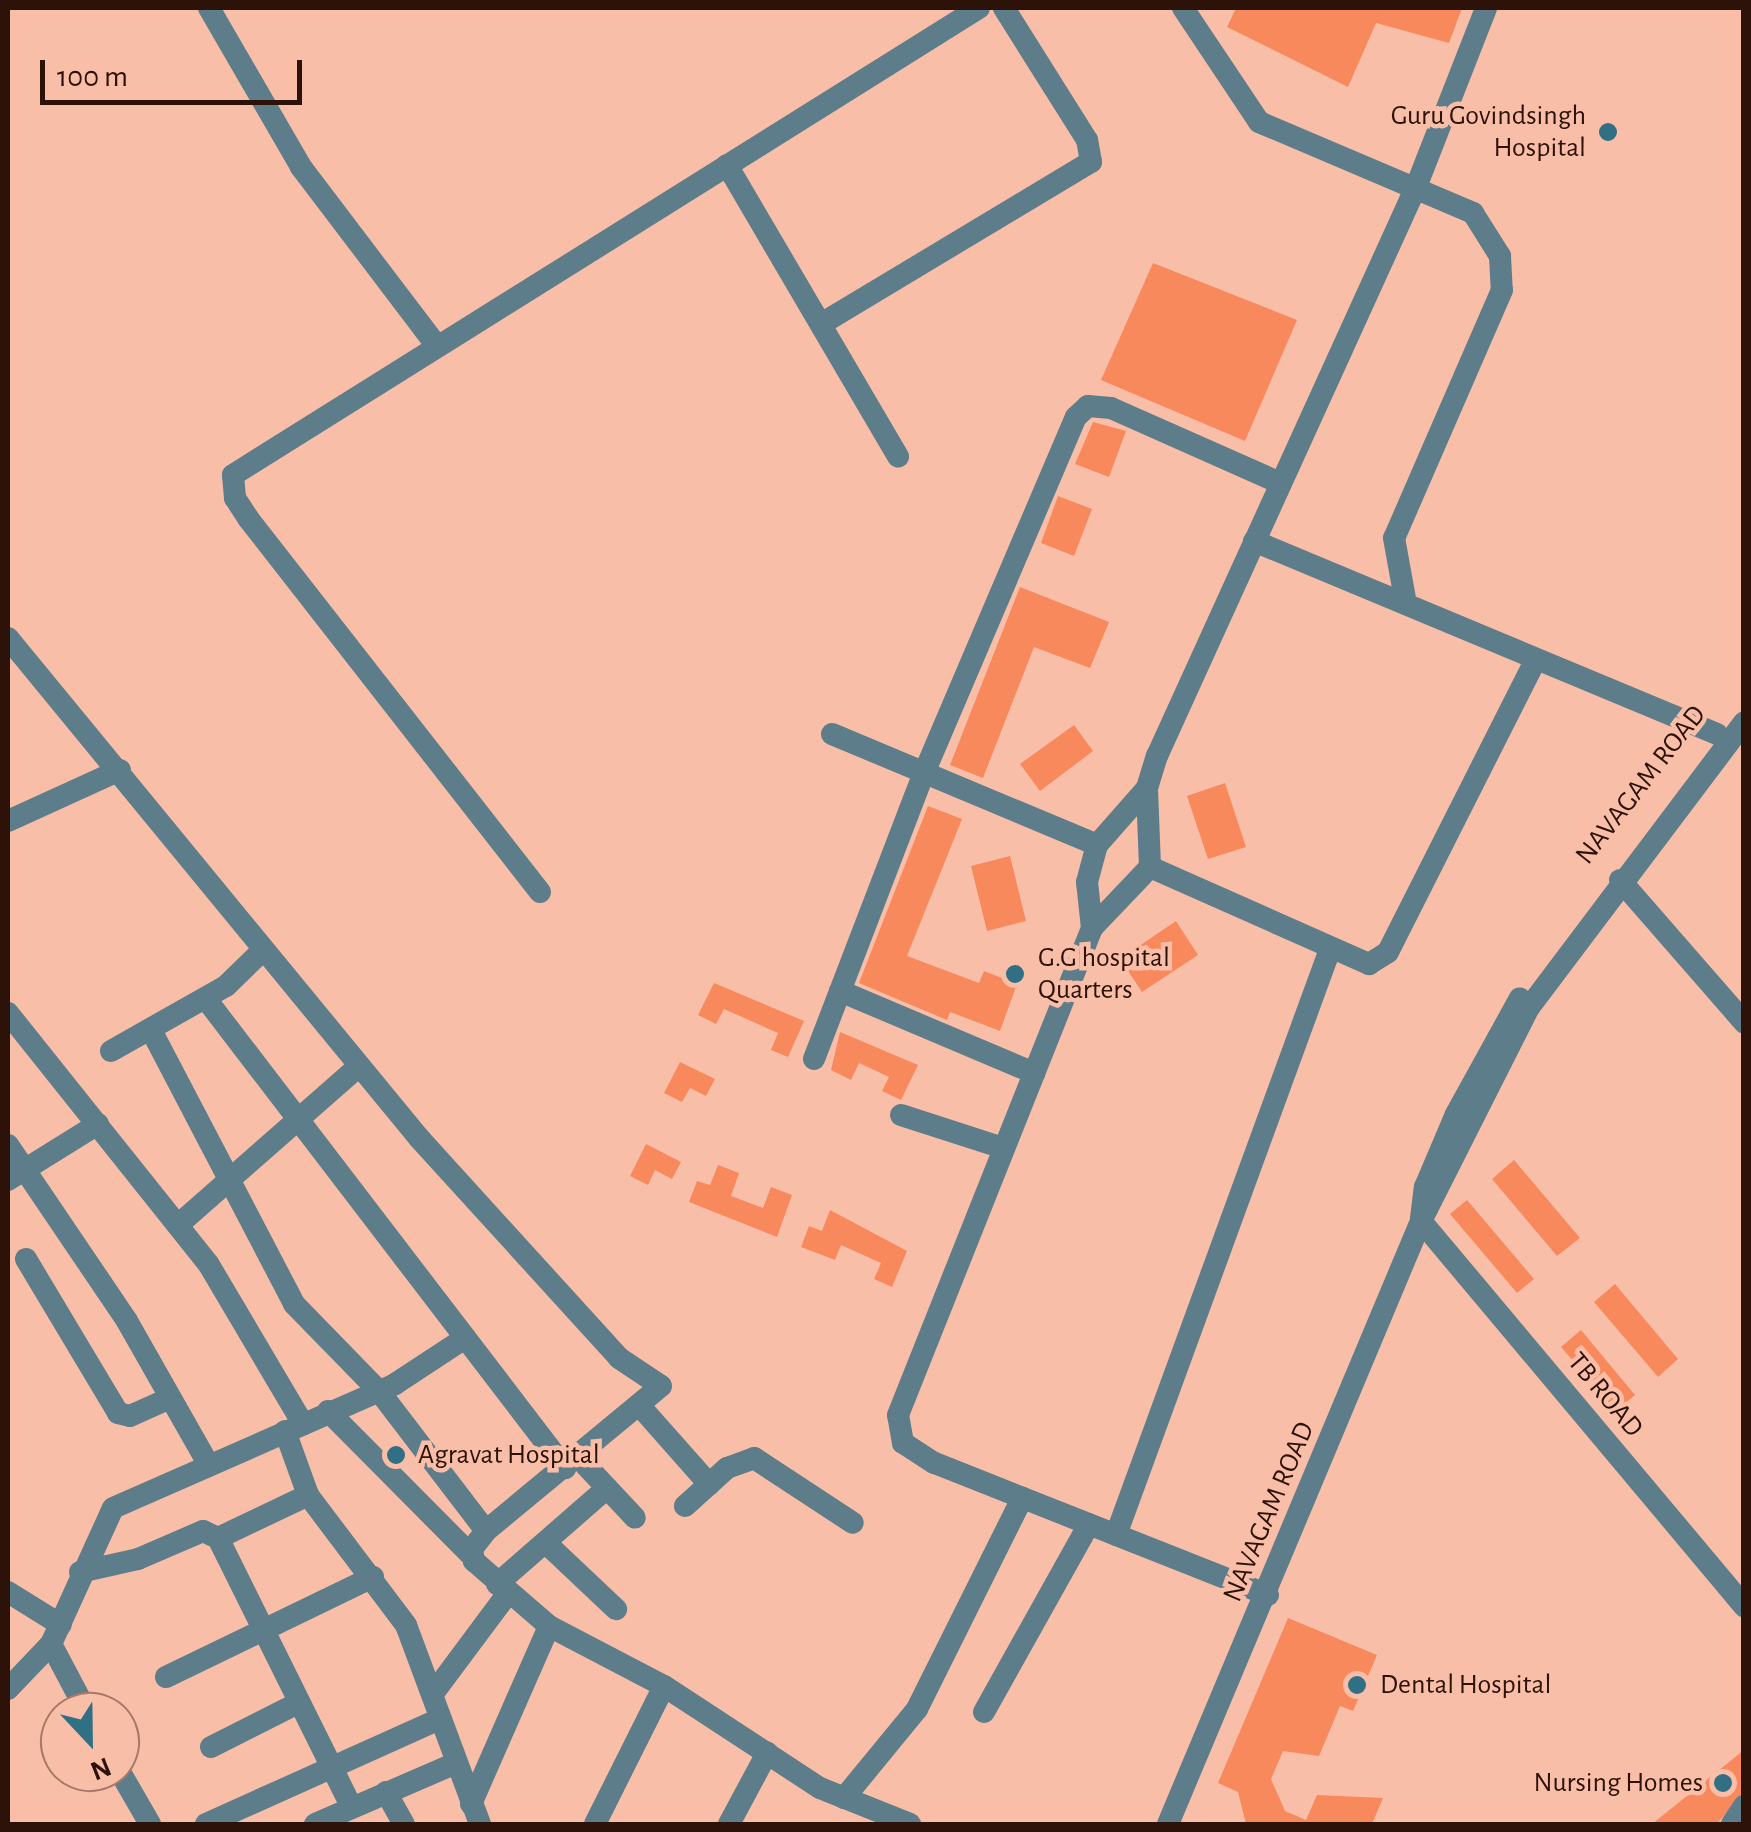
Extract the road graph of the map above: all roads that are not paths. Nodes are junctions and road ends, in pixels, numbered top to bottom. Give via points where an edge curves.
1 (209, 8) edge
2 (979, 8) edge
3 (1004, 8) edge
4 (1183, 8) edge
5 (1486, 8) edge
6 (727, 165) junction
7 (1416, 187) junction
8 (821, 324) junction
9 (434, 342) junction
10 (898, 456) dead end
11 (1280, 483) junction
12 (1254, 541) junction
13 (1406, 604) junction
14 (8, 638) edge
15 (1534, 663) junction
16 (1744, 702) edge
17 (832, 734) dead end
18 (1734, 735) edge
19 (120, 770) junction
20 (924, 772) junction
21 (1148, 788) junction
22 (8, 821) edge
23 (1097, 845) junction
24 (1150, 867) junction
25 (1620, 880) junction
26 (540, 892) dead end
27 (1092, 928) junction
28 (263, 950) junction
29 (1329, 952) junction
30 (840, 991) junction
31 (206, 998) junction
32 (8, 1013) edge
33 (1744, 1022) edge
34 (150, 1030) junction
35 (111, 1051) dead end
36 (814, 1059) dead end
37 (359, 1066) junction
38 (1034, 1072) junction
39 (901, 1115) dead end
40 (294, 1123) junction
41 (98, 1124) junction
42 (8, 1144) edge
43 (1004, 1148) junction
44 (17, 1175) edge
45 (233, 1176) junction
46 (1421, 1221) junction
47 (178, 1225) junction
48 (26, 1259) dead end
49 (465, 1338) junction
50 (379, 1390) junction
51 (170, 1398) junction
52 (640, 1405) junction
53 (328, 1410) junction
54 (294, 1428) junction
55 (207, 1462) junction
56 (572, 1463) junction
57 (709, 1484) junction
58 (608, 1488) junction
59 (308, 1495) junction
60 (1022, 1498) junction
61 (685, 1506) dead end
62 (635, 1518) dead end
63 (853, 1522) dead end
64 (1089, 1524) junction
65 (486, 1531) junction
66 (1116, 1535) junction
67 (218, 1538) junction
68 (547, 1544) junction
69 (472, 1556) junction
70 (80, 1572) junction
71 (373, 1578) junction
72 (502, 1589) junction
73 (8, 1592) edge
74 (1268, 1595) junction
75 (1744, 1606) edge
76 (616, 1609) dead end
77 (550, 1626) junction
78 (260, 1628) junction
79 (56, 1634) junction
80 (8, 1653) edge
81 (28, 1667) junction
82 (166, 1677) dead end
83 (664, 1686) junction
84 (8, 1689) edge
85 (79, 1692) edge
86 (435, 1692) junction
87 (298, 1703) junction
88 (984, 1712) dead end
89 (440, 1719) junction
90 (211, 1747) dead end
91 (767, 1753) junction
92 (456, 1764) junction
93 (328, 1765) junction
94 (132, 1792) edge
95 (386, 1792) junction
96 (844, 1798) junction
97 (351, 1806) junction
98 (1744, 1806) edge
99 (476, 1814) edge
100 (150, 1824) edge
101 (206, 1824) edge
102 (315, 1824) edge
103 (404, 1824) edge
104 (595, 1824) edge
105 (729, 1824) edge
106 (910, 1824) edge
107 (1168, 1824) edge
108 (1732, 1824) edge

1 - 9 street via 301,167
2 - 6 street
3 - 8 street via 1087,140 1091,162
4 - 7 street via 1259,122
5 - 7 street
6 - 8 street
6 - 9 street
7 - 11 street
7 - 13 street via 1474,212 1489,228 1502,290 1394,538
8 - 10 street
9 - 26 street via 254,457 230,484
11 - 12 street
11 - 20 street via 1111,408 1088,406 1069,431
12 - 13 street
12 - 21 street
13 - 15 street
14 - 19 street
15 - 18 street
15 - 29 street via 1388,952 1369,964
16 - 18 street, NAVAGAM ROAD
17 - 20 street
18 - 25 street, NAVAGAM ROAD
18 - 46 street, NAVAGAM ROAD via 1508,1014 1425,1187
19 - 22 street
19 - 28 street
20 - 23 street
20 - 30 street
21 - 23 street
21 - 24 street
23 - 27 street via 1088,882
24 - 27 street
24 - 29 street
25 - 33 street
25 - 46 street, NAVAGAM ROAD via 1528,1009
27 - 38 street
28 - 31 street
28 - 37 street
29 - 66 street
30 - 36 street
30 - 38 street
31 - 34 street
31 - 40 street
32 - 41 street
34 - 35 street
34 - 45 street
37 - 40 street
37 - 52 street via 618,1358 661,1386
38 - 43 street
39 - 43 street
40 - 45 street
40 - 49 street
41 - 44 street
41 - 47 street
42 - 44 street
43 - 60 street via 902,1393 898,1432 916,1454
44 - 51 street
45 - 47 street
45 - 50 street via 294,1304
46 - 74 street, NAVAGAM ROAD
46 - 75 street, TB ROAD
47 - 54 street
48 - 51 street via 118,1413 130,1416
49 - 50 street
49 - 56 street
50 - 53 street
50 - 65 street
51 - 55 street
52 - 56 street
52 - 57 street
53 - 54 street
53 - 69 street
54 - 55 street
54 - 59 street
55 - 70 street via 113,1508
56 - 58 street
56 - 65 street
57 - 61 street
57 - 63 street via 754,1458
58 - 62 street
58 - 68 street
59 - 67 street
59 - 71 street
60 - 64 street
60 - 96 street via 918,1708
64 - 66 street
64 - 88 street
65 - 69 street
66 - 74 street
67 - 70 street via 202,1531 97,1572
67 - 78 street
68 - 72 street
68 - 76 street
69 - 72 street
70 - 79 street
71 - 78 street
71 - 86 street
72 - 77 street
72 - 86 street
73 - 79 street
74 - 107 street, NAVAGAM ROAD
77 - 83 street
77 - 99 street
78 - 82 street
78 - 87 street
79 - 81 street
79 - 85 street
80 - 81 street
81 - 84 street
83 - 91 street
83 - 104 street
86 - 89 street
87 - 90 street
87 - 93 street
89 - 92 street
89 - 93 street
91 - 96 street
91 - 105 street
92 - 95 street
92 - 99 street
93 - 97 street
93 - 101 street
94 - 100 street
95 - 97 street
95 - 103 street
96 - 106 street
97 - 102 street
98 - 108 street

